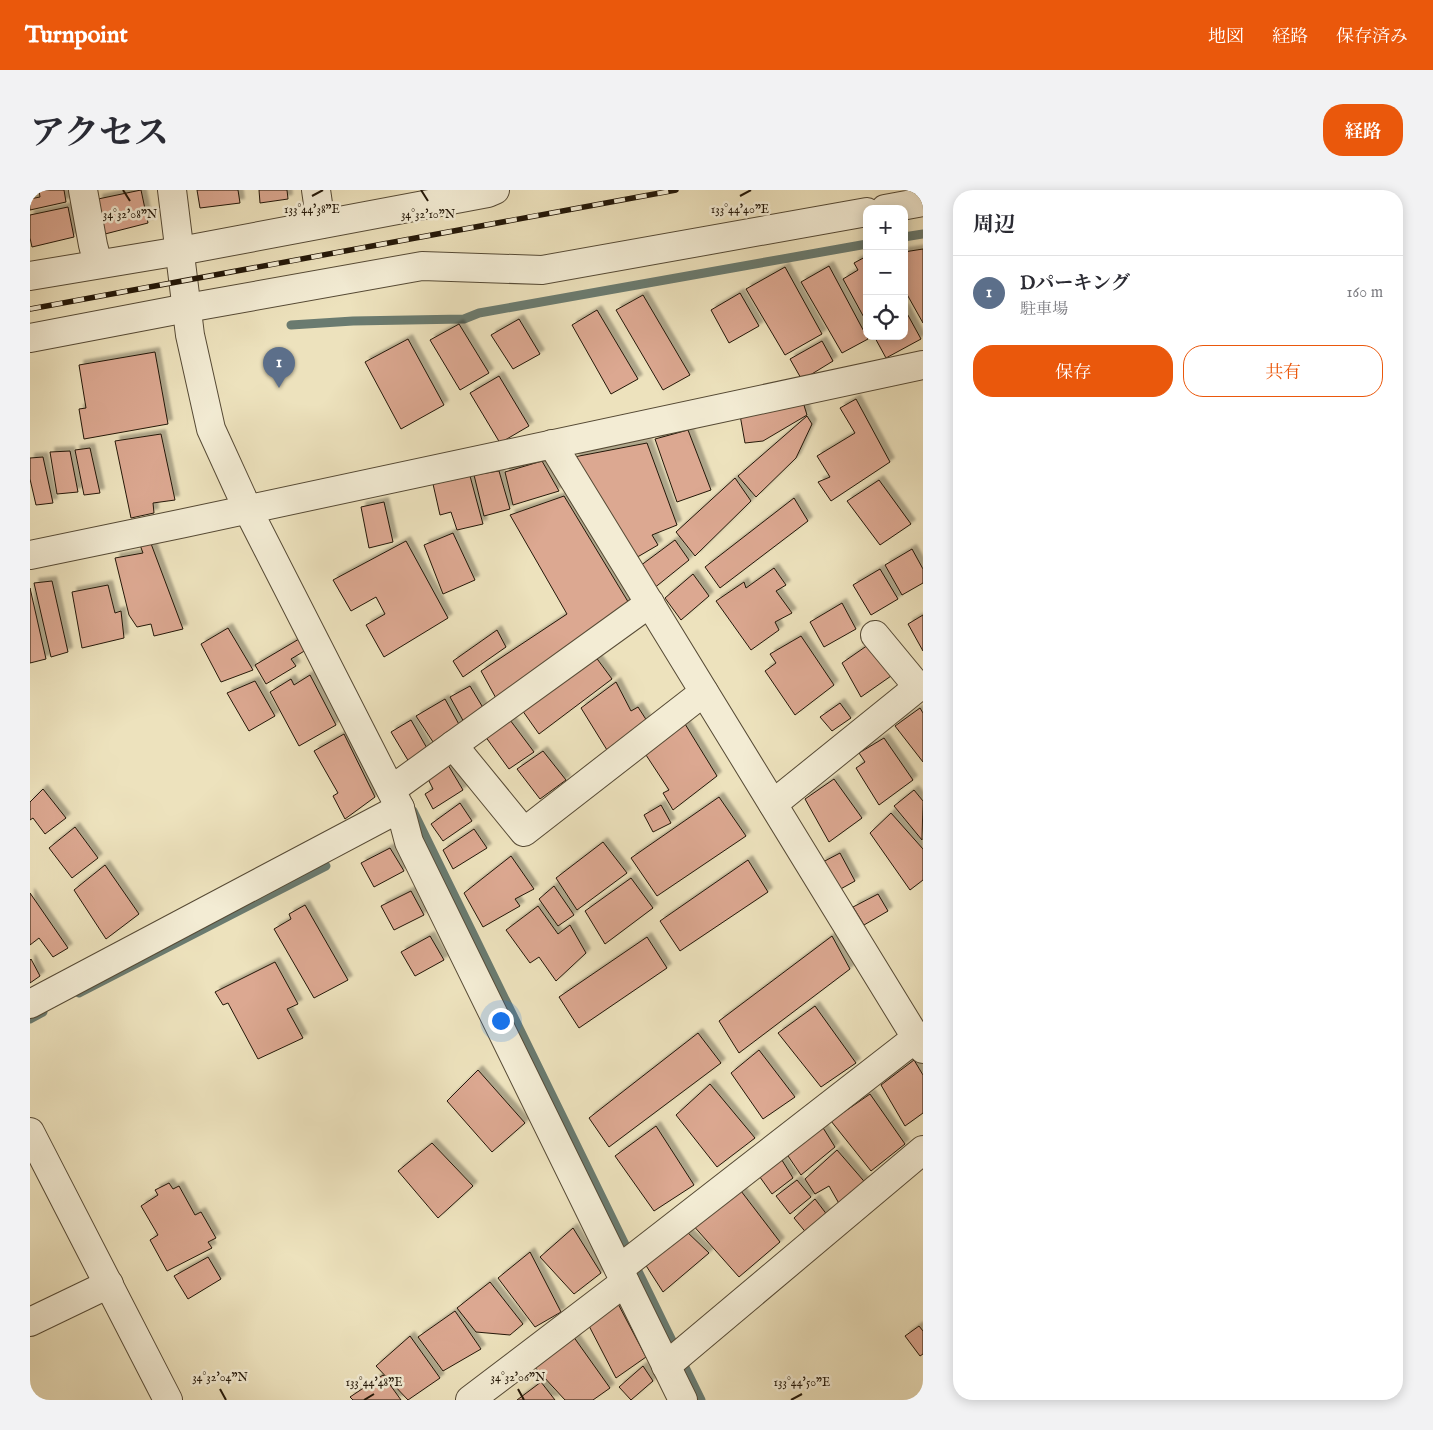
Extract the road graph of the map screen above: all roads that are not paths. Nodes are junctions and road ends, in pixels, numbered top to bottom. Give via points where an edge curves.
1 (83, 190) edge
2 (172, 190) edge
3 (316, 190) edge
4 (495, 190) edge
5 (442, 196) edge
6 (923, 202) edge
7 (907, 205) edge
8 (863, 213) edge
9 (321, 224) junction
10 (180, 251) junction
11 (98, 264) junction
12 (30, 276) edge
13 (187, 308) junction
14 (30, 338) edge
15 (923, 365) edge
16 (552, 444) junction
17 (248, 510) junction
18 (30, 555) edge
19 (650, 604) junction
20 (875, 635) dead end
21 (704, 692) junction
22 (453, 745) junction
23 (396, 799) junction
24 (773, 804) junction
25 (30, 1004) edge
26 (920, 1043) edge
27 (30, 1132) edge
28 (923, 1150) edge
29 (622, 1275) junction
30 (109, 1284) junction
31 (30, 1322) edge
32 (666, 1366) junction
33 (168, 1400) edge
34 (470, 1400) edge
35 (683, 1400) edge

1 - 11 street
2 - 10 street
3 - 9 street
4 - 5 street
5 - 9 street
6 - 7 street
8 - 13 street via 542,270 422,266
9 - 10 street
10 - 11 street
10 - 13 street
11 - 12 street
13 - 14 street
13 - 17 street via 211,429
15 - 16 street
16 - 17 street
16 - 19 street
17 - 18 street
17 - 23 street
19 - 21 street
19 - 22 street
20 - 24 street via 918,687
21 - 22 street via 524,832
21 - 24 street
22 - 23 street
23 - 25 street
23 - 29 street via 409,842
24 - 26 street
26 - 29 street
27 - 30 street
28 - 32 street
29 - 32 street
29 - 34 street
30 - 31 street
30 - 33 street
32 - 35 street

